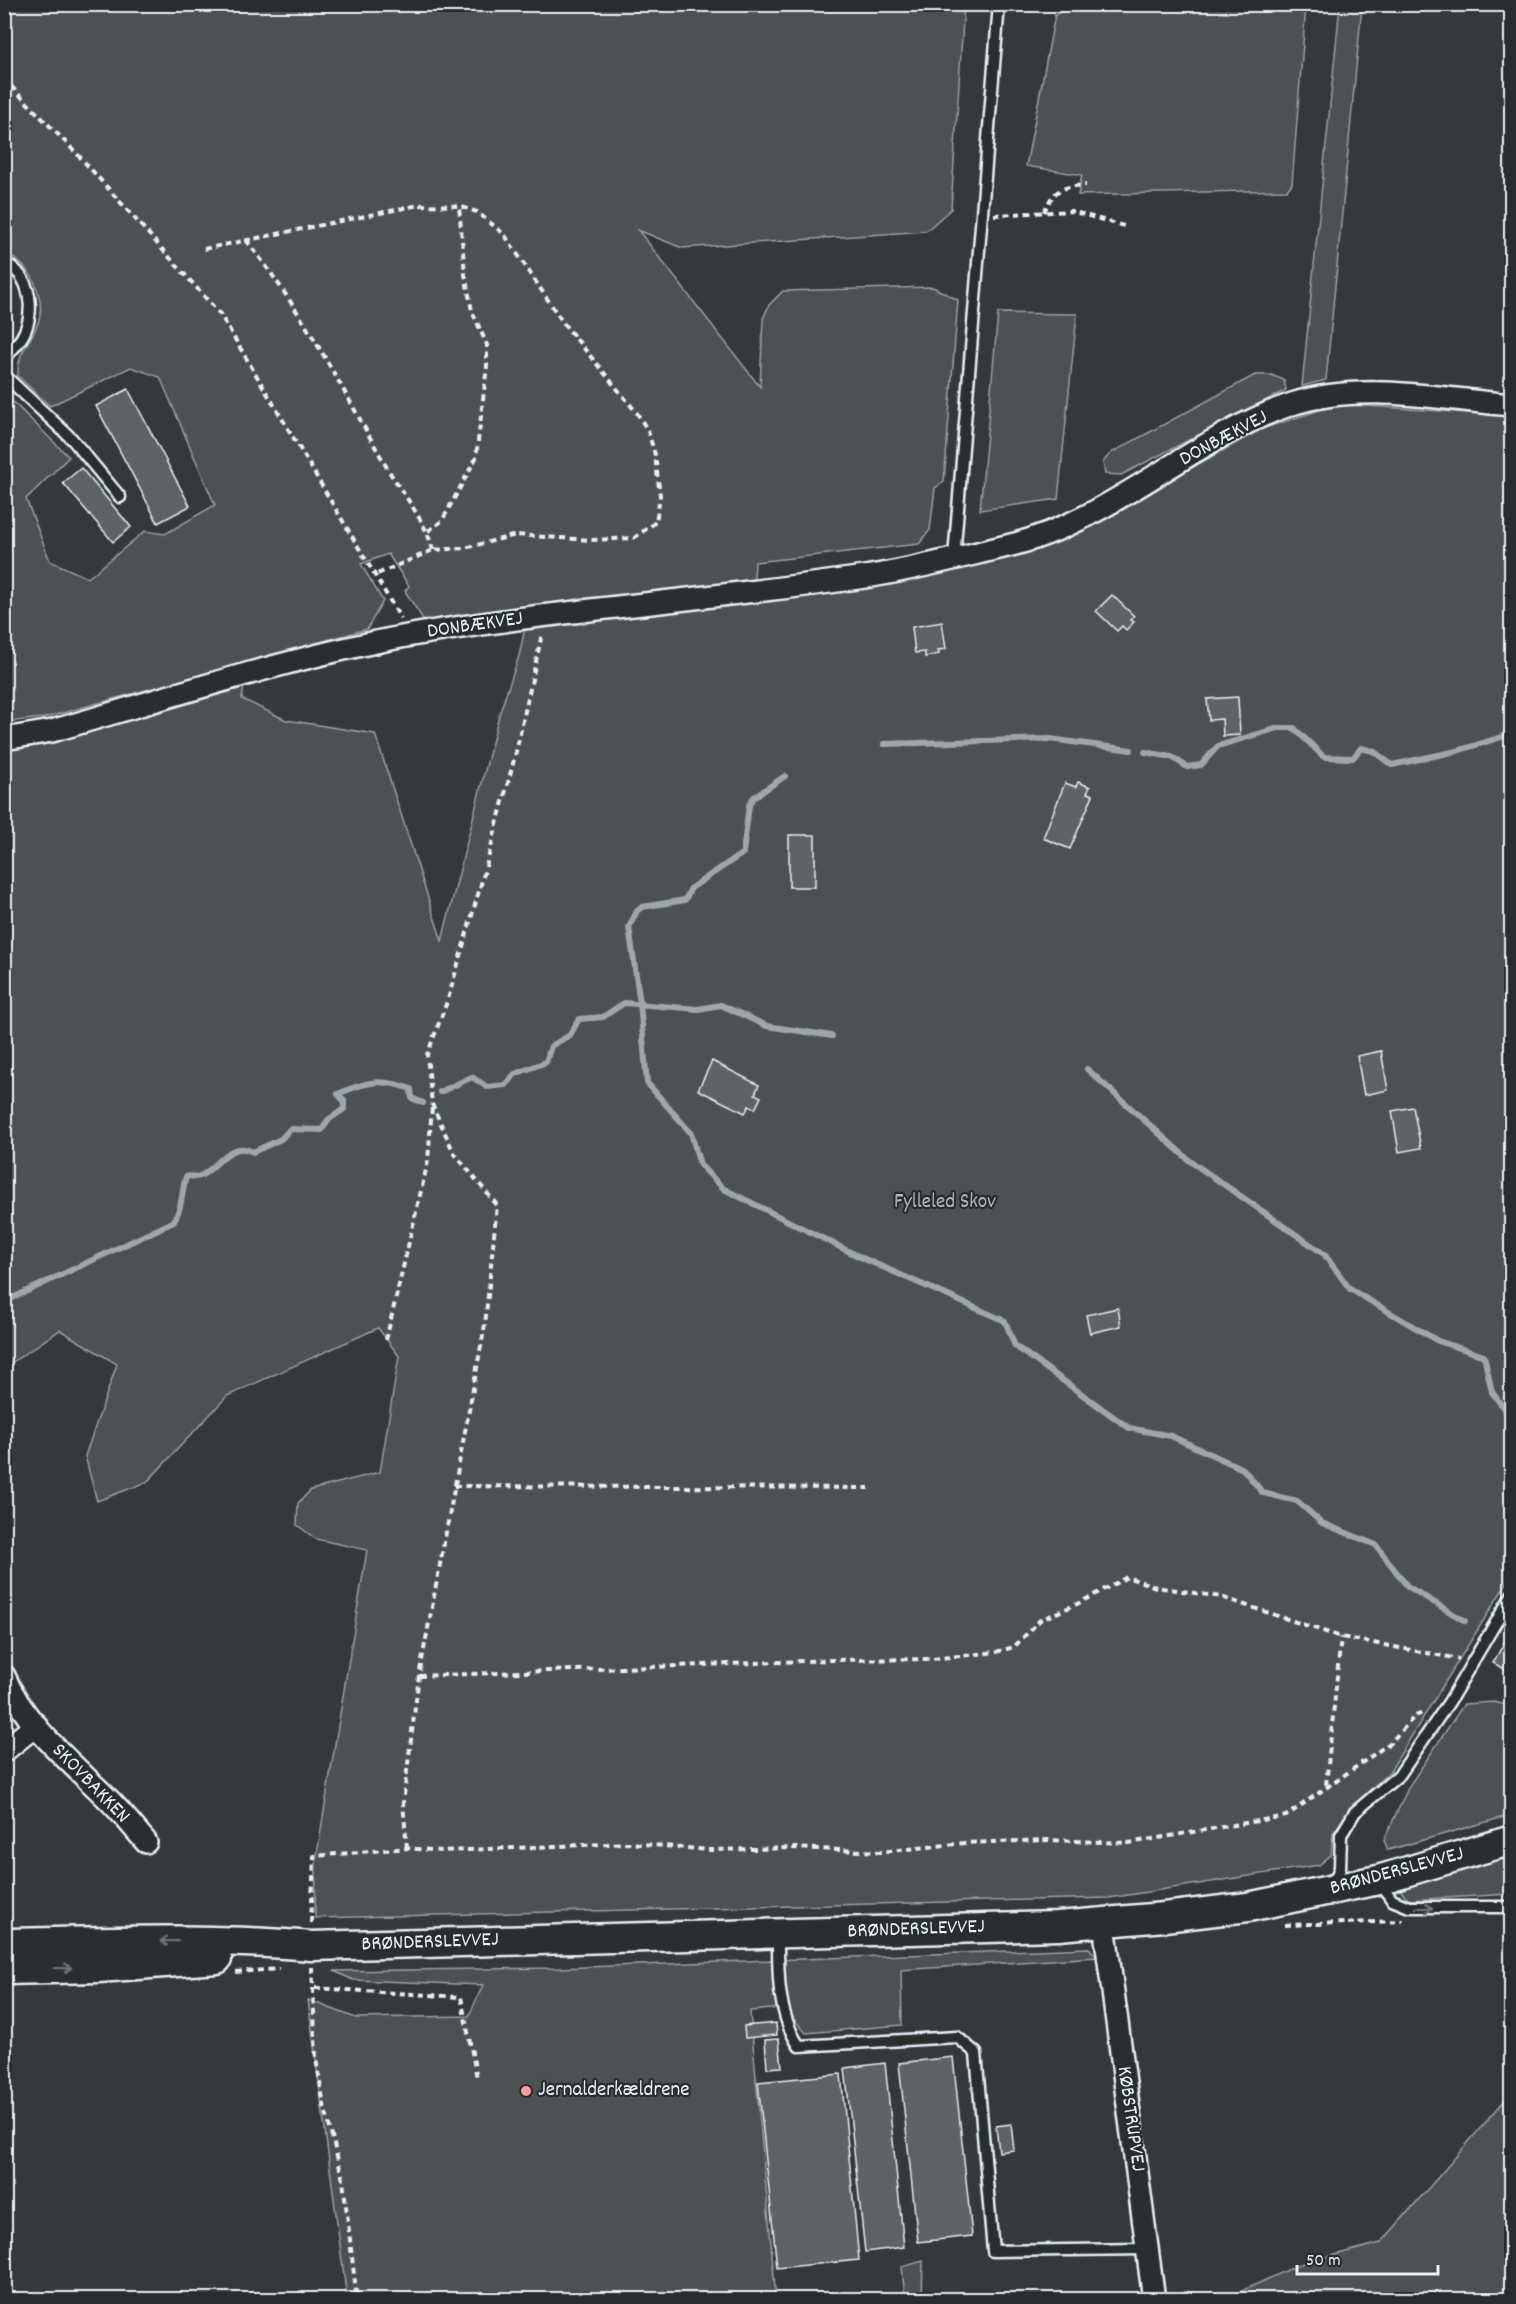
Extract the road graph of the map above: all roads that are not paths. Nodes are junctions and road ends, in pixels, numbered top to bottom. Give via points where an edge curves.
1 (999, 4) edge
2 (4, 263) edge
3 (4, 359) edge
4 (4, 375) edge
5 (1512, 405) edge
6 (120, 497) dead end
7 (954, 558) junction
8 (4, 739) edge
9 (1512, 1594) edge
10 (4, 1676) edge
11 (36, 1725) junction
12 (4, 1751) edge
13 (1512, 1840) edge
14 (146, 1842) dead end
15 (1378, 1880) junction
16 (1331, 1890) junction
17 (1512, 1906) edge
18 (778, 1933) junction
19 (1106, 1939) dead end
20 (4, 1943) edge
21 (311, 1946) junction
22 (4, 1970) edge
23 (1148, 2249) junction
24 (1154, 2300) edge

1 - 7 lane
2 - 3 lane via 22,277 30,296 30,315 23,336
4 - 6 lane via 72,439
5 - 7 street, DONBÆKVEJ via 1394,394 1337,394 1293,404 1243,426 1071,523 1013,545
7 - 8 street, DONBÆKVEJ via 868,576 411,635 319,656 52,731
9 - 16 lane via 1449,1702 1400,1774 1355,1812 1341,1835 1340,1868
10 - 11 street, SKOVBAKKEN
11 - 12 street, SKOVBAKKEN
11 - 14 street, SKOVBAKKEN via 59,1754 110,1801
13 - 15 main road, BRØNDERSLEVVEJ
15 - 16 main road, BRØNDERSLEVVEJ
15 -> 17 lane via 1392,1900 1409,1907
16 - 18 main road, BRØNDERSLEVVEJ via 1248,1907 1058,1926
18 - 21 main road, BRØNDERSLEVVEJ
18 - 23 lane via 781,2000 788,2029 799,2046 957,2037 976,2052 993,2251
19 - 23 street, KØBSTRUPVEJ
21 -> 20 main road, BRØNDERSLEVVEJ
22 -> 21 main road, BRØNDERSLEVVEJ via 98,1968 250,1956
23 - 24 street, KØBSTRUPVEJ

